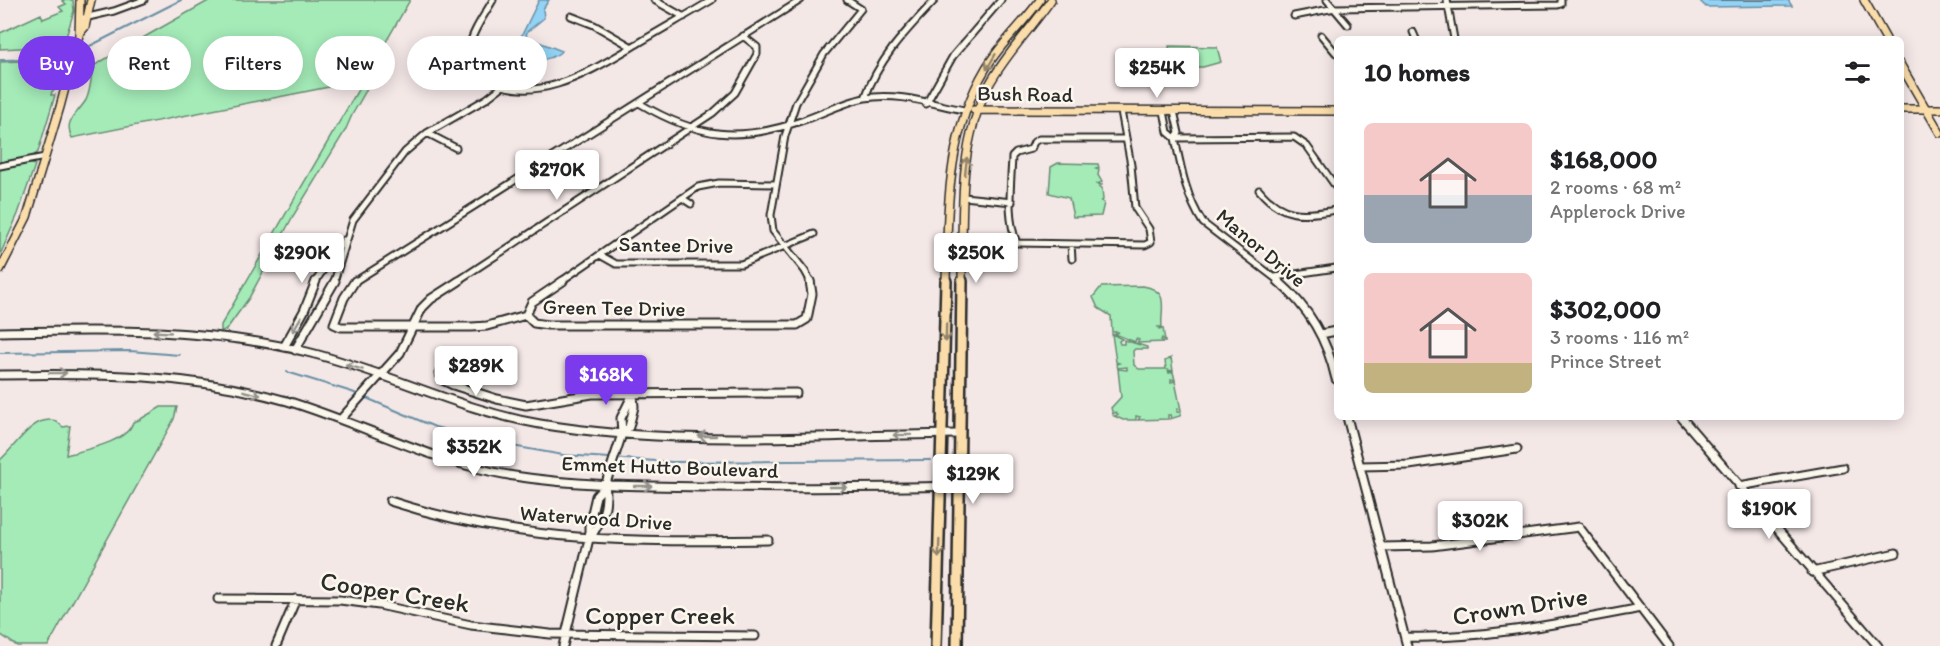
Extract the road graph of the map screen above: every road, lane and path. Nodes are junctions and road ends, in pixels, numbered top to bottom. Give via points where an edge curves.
1 (80, 0) edge
2 (92, 0) edge
3 (144, 0) edge
4 (493, 0) edge
5 (654, 0) edge
6 (712, 0) edge
7 (801, 0) edge
8 (847, 0) edge
9 (935, 0) edge
10 (1001, 0) edge
11 (1040, 0) edge
12 (1051, 0) edge
13 (1327, 0) edge
14 (1386, 0) edge
15 (1447, 0) edge
16 (1561, 0) edge
17 (1864, 0) edge
18 (1335, 8) junction
19 (1390, 8) junction
20 (1449, 8) junction
21 (1293, 15) dead end
22 (571, 16) dead end
23 (684, 17) junction
24 (88, 18) junction
25 (79, 19) junction
26 (1348, 25) dead end
27 (1413, 32) dead end
28 (79, 35) junction
29 (1011, 35) junction
30 (1321, 35) dead end
31 (473, 36) edge
32 (743, 36) junction
33 (1415, 36) edge
34 (1454, 36) edge
35 (1884, 36) edge
36 (1023, 38) junction
37 (632, 47) junction
38 (1334, 48) edge
39 (1904, 71) edge
40 (547, 85) edge
41 (498, 90) edge
42 (865, 98) junction
43 (639, 103) junction
44 (926, 104) junction
45 (1904, 109) edge
46 (1926, 109) junction
47 (1940, 109) edge
48 (964, 110) junction
49 (978, 111) junction
50 (1121, 111) junction
51 (1164, 111) junction
52 (1174, 111) junction
53 (1334, 111) edge
54 (787, 126) junction
55 (689, 129) junction
56 (427, 133) junction
57 (1940, 133) edge
58 (1175, 138) junction
59 (1124, 139) junction
60 (456, 148) dead end
61 (45, 157) junction
62 (0, 166) edge
63 (776, 184) junction
64 (1334, 184) edge
65 (1259, 190) dead end
66 (949, 196) junction
67 (964, 197) junction
68 (682, 198) junction
69 (1012, 202) junction
70 (691, 204) dead end
71 (1334, 210) edge
72 (814, 234) dead end
73 (346, 237) junction
74 (1071, 244) junction
75 (785, 246) junction
76 (600, 255) junction
77 (1072, 260) dead end
78 (1334, 268) edge
79 (0, 270) edge
80 (1274, 277) junction
81 (947, 300) junction
82 (962, 300) junction
83 (526, 315) junction
84 (413, 327) junction
85 (0, 332) edge
86 (1334, 332) edge
87 (1321, 334) junction
88 (284, 347) junction
89 (295, 350) junction
90 (439, 373) dead end
91 (1334, 373) edge
92 (0, 375) edge
93 (381, 375) junction
94 (796, 393) dead end
95 (633, 394) junction
96 (341, 419) junction
97 (1348, 420) edge
98 (1684, 420) edge
99 (622, 434) junction
100 (943, 434) junction
101 (960, 435) junction
102 (1517, 449) dead end
103 (1360, 466) junction
104 (1843, 468) dead end
105 (605, 486) junction
106 (959, 486) junction
107 (1739, 486) junction
108 (941, 487) junction
109 (390, 501) dead end
110 (589, 539) junction
111 (768, 540) dead end
112 (1381, 547) junction
113 (1896, 553) dead end
114 (1812, 572) junction
115 (218, 599) dead end
116 (296, 599) junction
117 (1641, 608) junction
118 (565, 635) junction
119 (755, 636) dead end
120 (1405, 637) junction
121 (276, 646) edge
122 (563, 646) edge
123 (936, 646) edge
124 (957, 646) edge
125 (1407, 646) edge
126 (1669, 646) edge
127 (1878, 646) edge

1 - 25 main road
2 - 24 main road
3 - 24 street
4 - 31 street
5 - 23 street
6 - 23 street
7 - 32 street
8 - 54 street via 861,9 816,65
9 - 42 street via 893,48
10 - 44 street via 953,56
11 - 29 main road
12 - 36 main road
13 - 18 street
14 - 19 street
15 - 20 street
16 - 20 street via 1558,5
17 - 35 main road
18 - 19 street
18 - 21 street
18 - 26 street
19 - 20 street
20 - 34 street
22 - 37 street
23 - 37 street
24 - 25 street
24 - 28 main road
25 - 28 main road
27 - 33 street
28 - 61 main road
29 - 36 main road
29 -> 48 main road via 994,56
30 - 38 street
32 - 43 street
32 - 55 street via 757,47 756,59 728,100
36 - 49 main road via 996,72
37 - 40 street via 584,75
39 - 46 main road
41 - 56 street
42 - 44 street via 889,97
42 - 54 street
43 - 55 street
43 - 84 street, Green Tee Drive via 356,279 334,324
44 - 48 street
45 - 46 main road
46 - 47 main road
46 - 57 main road
48 - 49 main road, Bush Road
48 - 66 main road via 954,146
49 - 50 main road, Bush Road
67 -> 49 main road via 967,153
50 - 51 main road, Bush Road
50 - 59 street
51 - 52 main road, Bush Road
51 - 58 street, Manor Drive via 1168,132
52 - 53 main road, Bush Road
52 - 58 street, Manor Drive via 1179,133
54 - 55 street via 732,134
54 - 63 street
55 - 84 street via 440,293 422,308
56 - 60 street
56 - 73 street via 405,152 359,210
58 - 64 street via 1294,137 1300,139
58 - 80 street, Manor Drive via 1187,197 1194,211 1203,223
59 - 69 street via 1039,139 1031,148 1012,157
59 - 74 street via 1135,208 1149,229 1151,242
61 - 62 street
61 - 79 main road via 27,218
63 - 68 street via 711,184
63 - 75 street via 771,225
65 - 71 street via 1266,201 1283,211 1311,215
66 - 67 main road
66 - 81 main road
67 - 69 street
67 - 82 main road
68 - 70 street
68 - 76 street
69 - 74 street via 1013,238 1017,243
72 - 75 street, Santee Drive
73 -> 88 street via 317,278
73 - 89 street via 333,287
74 - 77 street
75 - 76 street, Santee Drive via 756,260 736,264 615,264
75 - 83 street, Green Tee Drive via 808,276 812,288 809,315 797,325 548,325 534,323
76 - 83 street via 532,302
78 - 80 street
80 - 87 street, Manor Drive via 1303,305
81 - 82 main road
81 -> 100 main road
82 - 101 main road
83 - 84 street, Green Tee Drive via 487,326
84 - 93 street via 400,353
88 -> 85 street, Emmet Hutto Boulevard via 164,332
86 - 87 street
87 - 91 street, Manor Drive
88 - 89 street, Emmet Hutto Boulevard
93 -> 89 street, Emmet Hutto Boulevard
90 - 95 street via 453,385 526,405 592,394
92 -> 96 street, Emmet Hutto Boulevard via 146,376 222,385
93 - 96 street
93 - 99 street, Emmet Hutto Boulevard via 500,416
94 - 95 street
95 - 99 street via 634,407
96 - 105 street, Emmet Hutto Boulevard via 430,455 511,475
97 - 103 street
98 - 107 street
100 -> 99 street, Emmet Hutto Boulevard
99 - 105 street
100 - 101 street, Emmet Hutto Boulevard
100 - 108 main road
101 - 106 main road
102 - 103 street via 1409,465
103 - 112 street
104 - 107 street
105 -> 108 street, Emmet Hutto Boulevard
105 - 110 street via 608,497 599,526
106 - 108 street, Emmet Hutto Boulevard
106 - 124 main road
107 - 114 street
108 -> 123 main road
109 - 110 street, Waterwood Drive via 475,523
110 - 111 street, Waterwood Drive
110 - 118 street
112 - 117 street via 1432,546 1579,527
112 - 120 street
113 - 114 street
114 - 127 street
115 - 116 street, Cooper Creek
116 - 118 street, Cooper Creek via 367,603 498,629
116 - 121 street
117 - 120 street, Crown Drive via 1498,633 1454,638
117 - 126 street
118 - 119 street, Copper Creek
118 - 122 street
120 - 125 street

